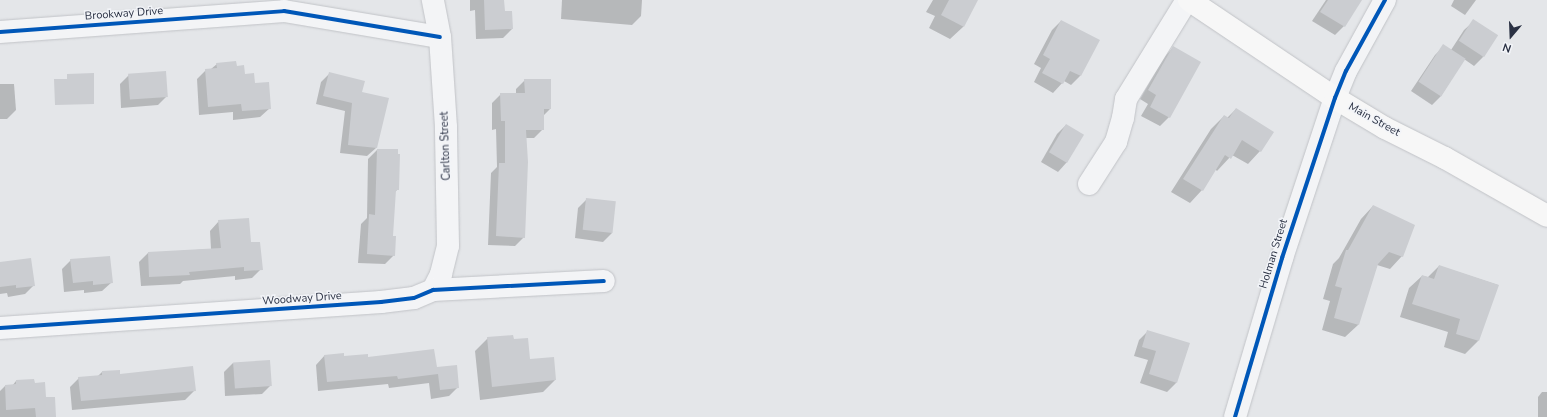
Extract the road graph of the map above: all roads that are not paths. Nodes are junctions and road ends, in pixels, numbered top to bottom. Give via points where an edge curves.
1 (434, 0) edge
2 (1188, 0) edge
3 (1385, 0) edge
4 (0, 32) edge
5 (440, 37) junction
6 (1334, 98) junction
7 (1090, 184) dead end
8 (1547, 216) edge
9 (604, 281) dead end
10 (433, 290) junction
11 (0, 328) edge
12 (1235, 417) edge

1 - 5 street, Carlton Street
2 - 6 main road, Main Street
2 - 7 street via 1126,99 1124,118 1116,142
3 - 6 street, Holman Street
4 - 5 street, Brookway Drive via 284,11
5 - 10 street, Carlton Street via 446,127 448,246 441,274
6 - 8 main road, Main Street
6 - 12 street, Holman Street
9 - 10 street, Woodway Drive
10 - 11 street, Woodway Drive via 414,298 381,302

